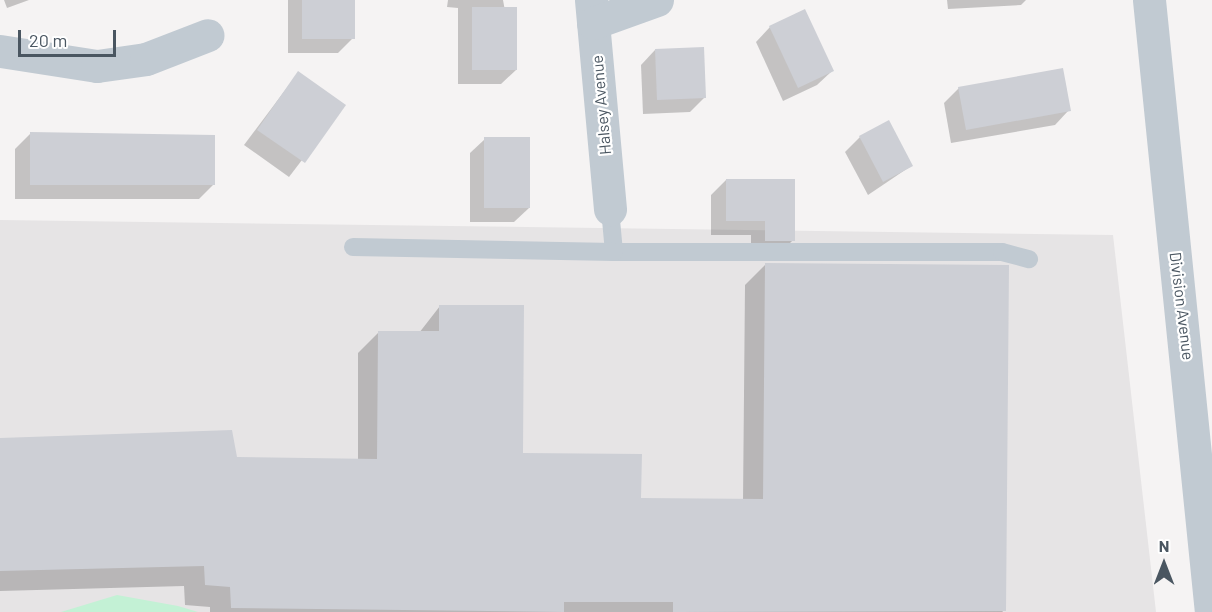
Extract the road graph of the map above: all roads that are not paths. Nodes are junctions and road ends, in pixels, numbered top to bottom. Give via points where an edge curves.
1 (657, 0) edge
2 (1149, 0) edge
3 (592, 11) edge
4 (208, 35) dead end
5 (0, 51) edge
6 (610, 209) joint
7 (353, 248) dead end
8 (614, 252) junction
9 (1029, 259) dead end
10 (1201, 357) edge
11 (1211, 612) edge

1 - 3 street
2 - 10 street, Division Avenue
3 - 6 street, Halsey Avenue
4 - 5 street via 146,58 97,66
6 - 8 lane
7 - 8 lane
8 - 9 lane via 1002,252
10 - 11 street, Division Avenue

